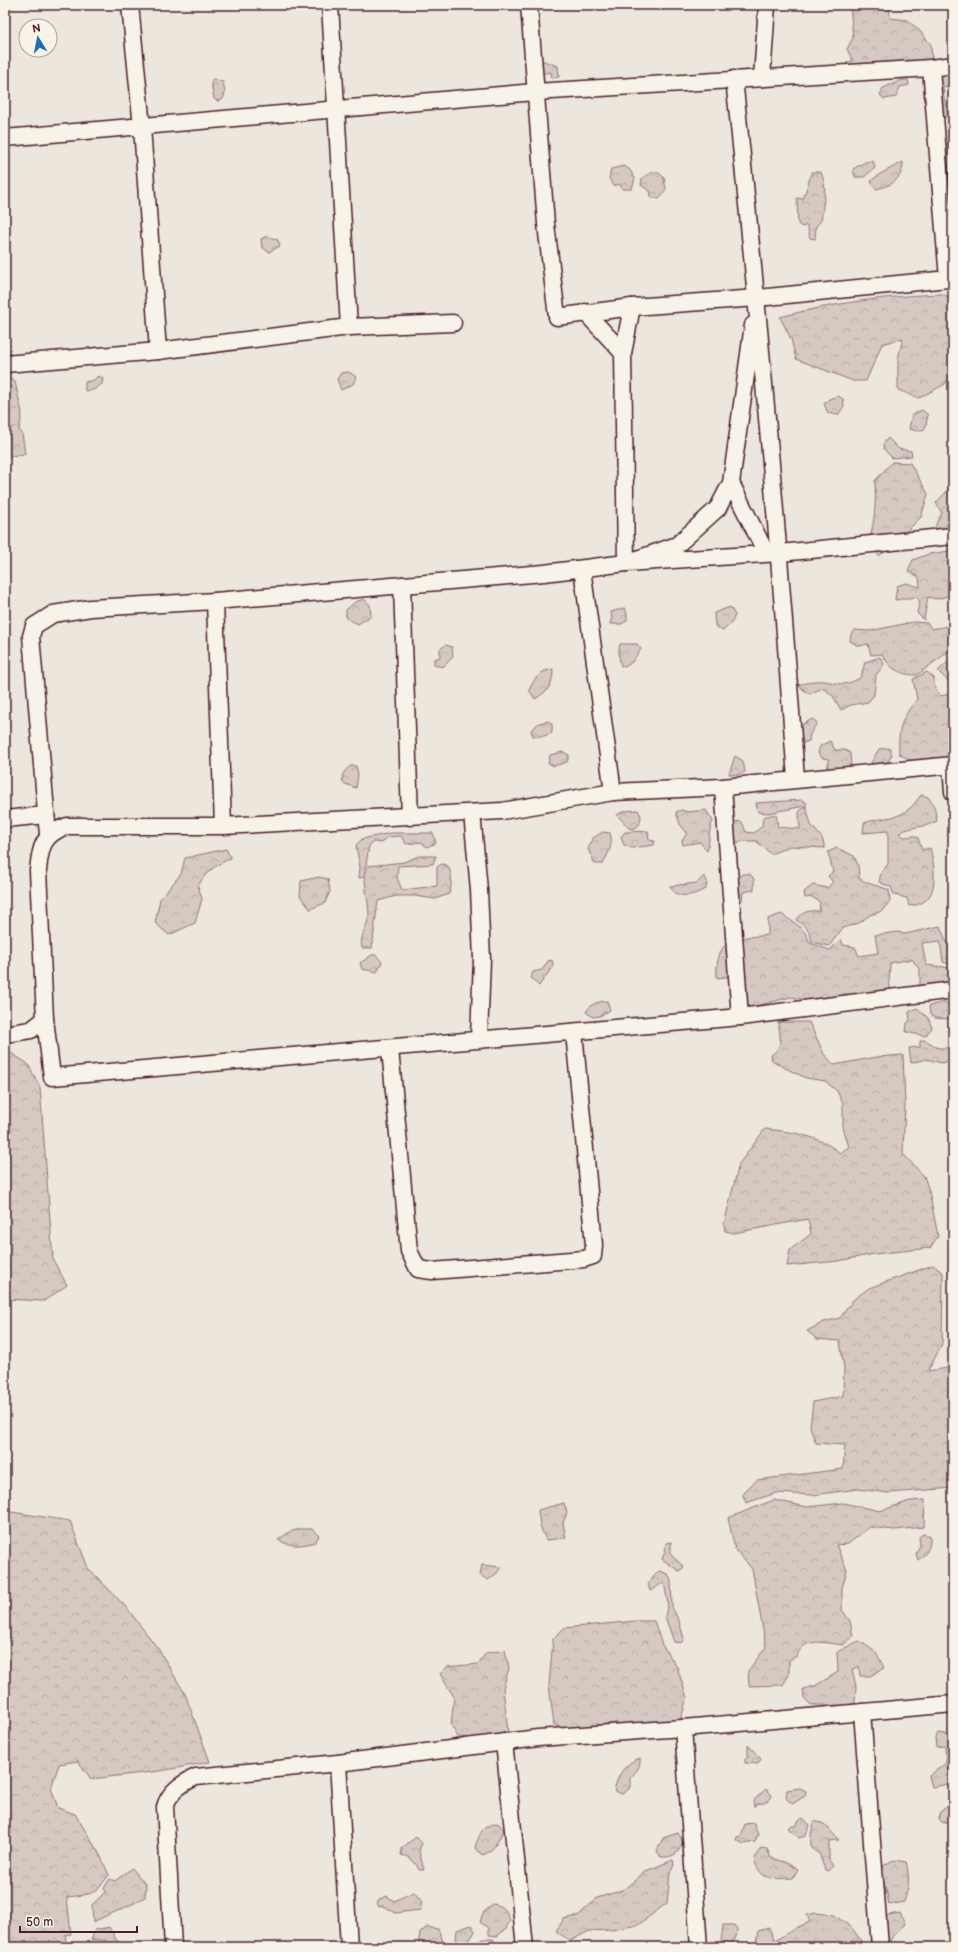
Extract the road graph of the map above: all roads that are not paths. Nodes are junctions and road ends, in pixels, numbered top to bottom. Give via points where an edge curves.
1 (130, 5) edge
2 (330, 5) edge
3 (529, 5) edge
4 (767, 5) edge
5 (953, 65) edge
6 (931, 68) junction
7 (762, 78) junction
8 (734, 79) junction
9 (535, 92) junction
10 (336, 108) junction
11 (142, 126) junction
12 (5, 138) edge
13 (757, 298) junction
14 (632, 307) junction
15 (585, 312) junction
16 (452, 323) dead end
17 (349, 327) junction
18 (158, 351) junction
19 (623, 353) junction
20 (5, 364) edge
21 (731, 483) junction
22 (953, 536) edge
23 (773, 553) junction
24 (626, 563) junction
25 (582, 569) junction
26 (402, 585) junction
27 (215, 601) junction
28 (952, 766) edge
29 (796, 779) junction
30 (723, 787) junction
31 (613, 792) junction
32 (953, 792) edge
33 (472, 813) junction
34 (46, 815) junction
35 (410, 817) junction
36 (5, 819) edge
37 (223, 826) junction
38 (48, 835) junction
39 (953, 990) edge
40 (740, 1017) junction
41 (45, 1019) junction
42 (574, 1032) junction
43 (5, 1034) edge
44 (479, 1039) junction
45 (390, 1049) junction
46 (953, 1704) edge
47 (862, 1712) junction
48 (683, 1728) junction
49 (504, 1742) junction
50 (338, 1763) junction
51 (173, 1947) edge
52 (349, 1947) edge
53 (525, 1947) edge
54 (699, 1947) edge
55 (880, 1947) edge

1 - 11 street
2 - 10 street
3 - 9 street
4 - 7 street
5 - 6 street
6 - 7 street
6 - 13 street via 948,279
7 - 8 street
8 - 9 street
8 - 13 street
9 - 10 street
9 - 15 street via 557,317
10 - 11 street
10 - 17 street
11 - 12 street
11 - 18 street
13 - 14 street
13 - 21 street
13 - 23 street
14 - 15 street
14 - 19 street
15 - 19 street
16 - 17 street
17 - 18 street
18 - 20 street
19 - 24 street
21 - 23 street
21 - 24 street via 718,508 677,545
22 - 23 street
23 - 24 street
23 - 29 street
24 - 25 street
25 - 26 street
25 - 31 street
26 - 27 street
26 - 35 street
27 - 34 street via 64,611 44,618 34,626 31,636
27 - 37 street
28 - 29 street
28 - 32 street
29 - 30 street
30 - 31 street
30 - 40 street
31 - 33 street via 502,811
33 - 35 street
33 - 44 street via 482,958
34 - 36 street
34 - 38 street
35 - 37 street
37 - 38 street via 67,826
38 - 41 street via 40,852 38,871
39 - 40 street
40 - 42 street
41 - 43 street via 31,1030
41 - 45 street via 52,1077
42 - 44 street
42 - 45 street via 594,1245 593,1256 584,1259 432,1272 418,1269 409,1251
44 - 45 street
46 - 47 street
47 - 48 street
47 - 55 street
48 - 49 street
48 - 54 street
49 - 50 street
49 - 53 street
50 - 51 street via 206,1774 183,1782 171,1794 165,1807
50 - 52 street

